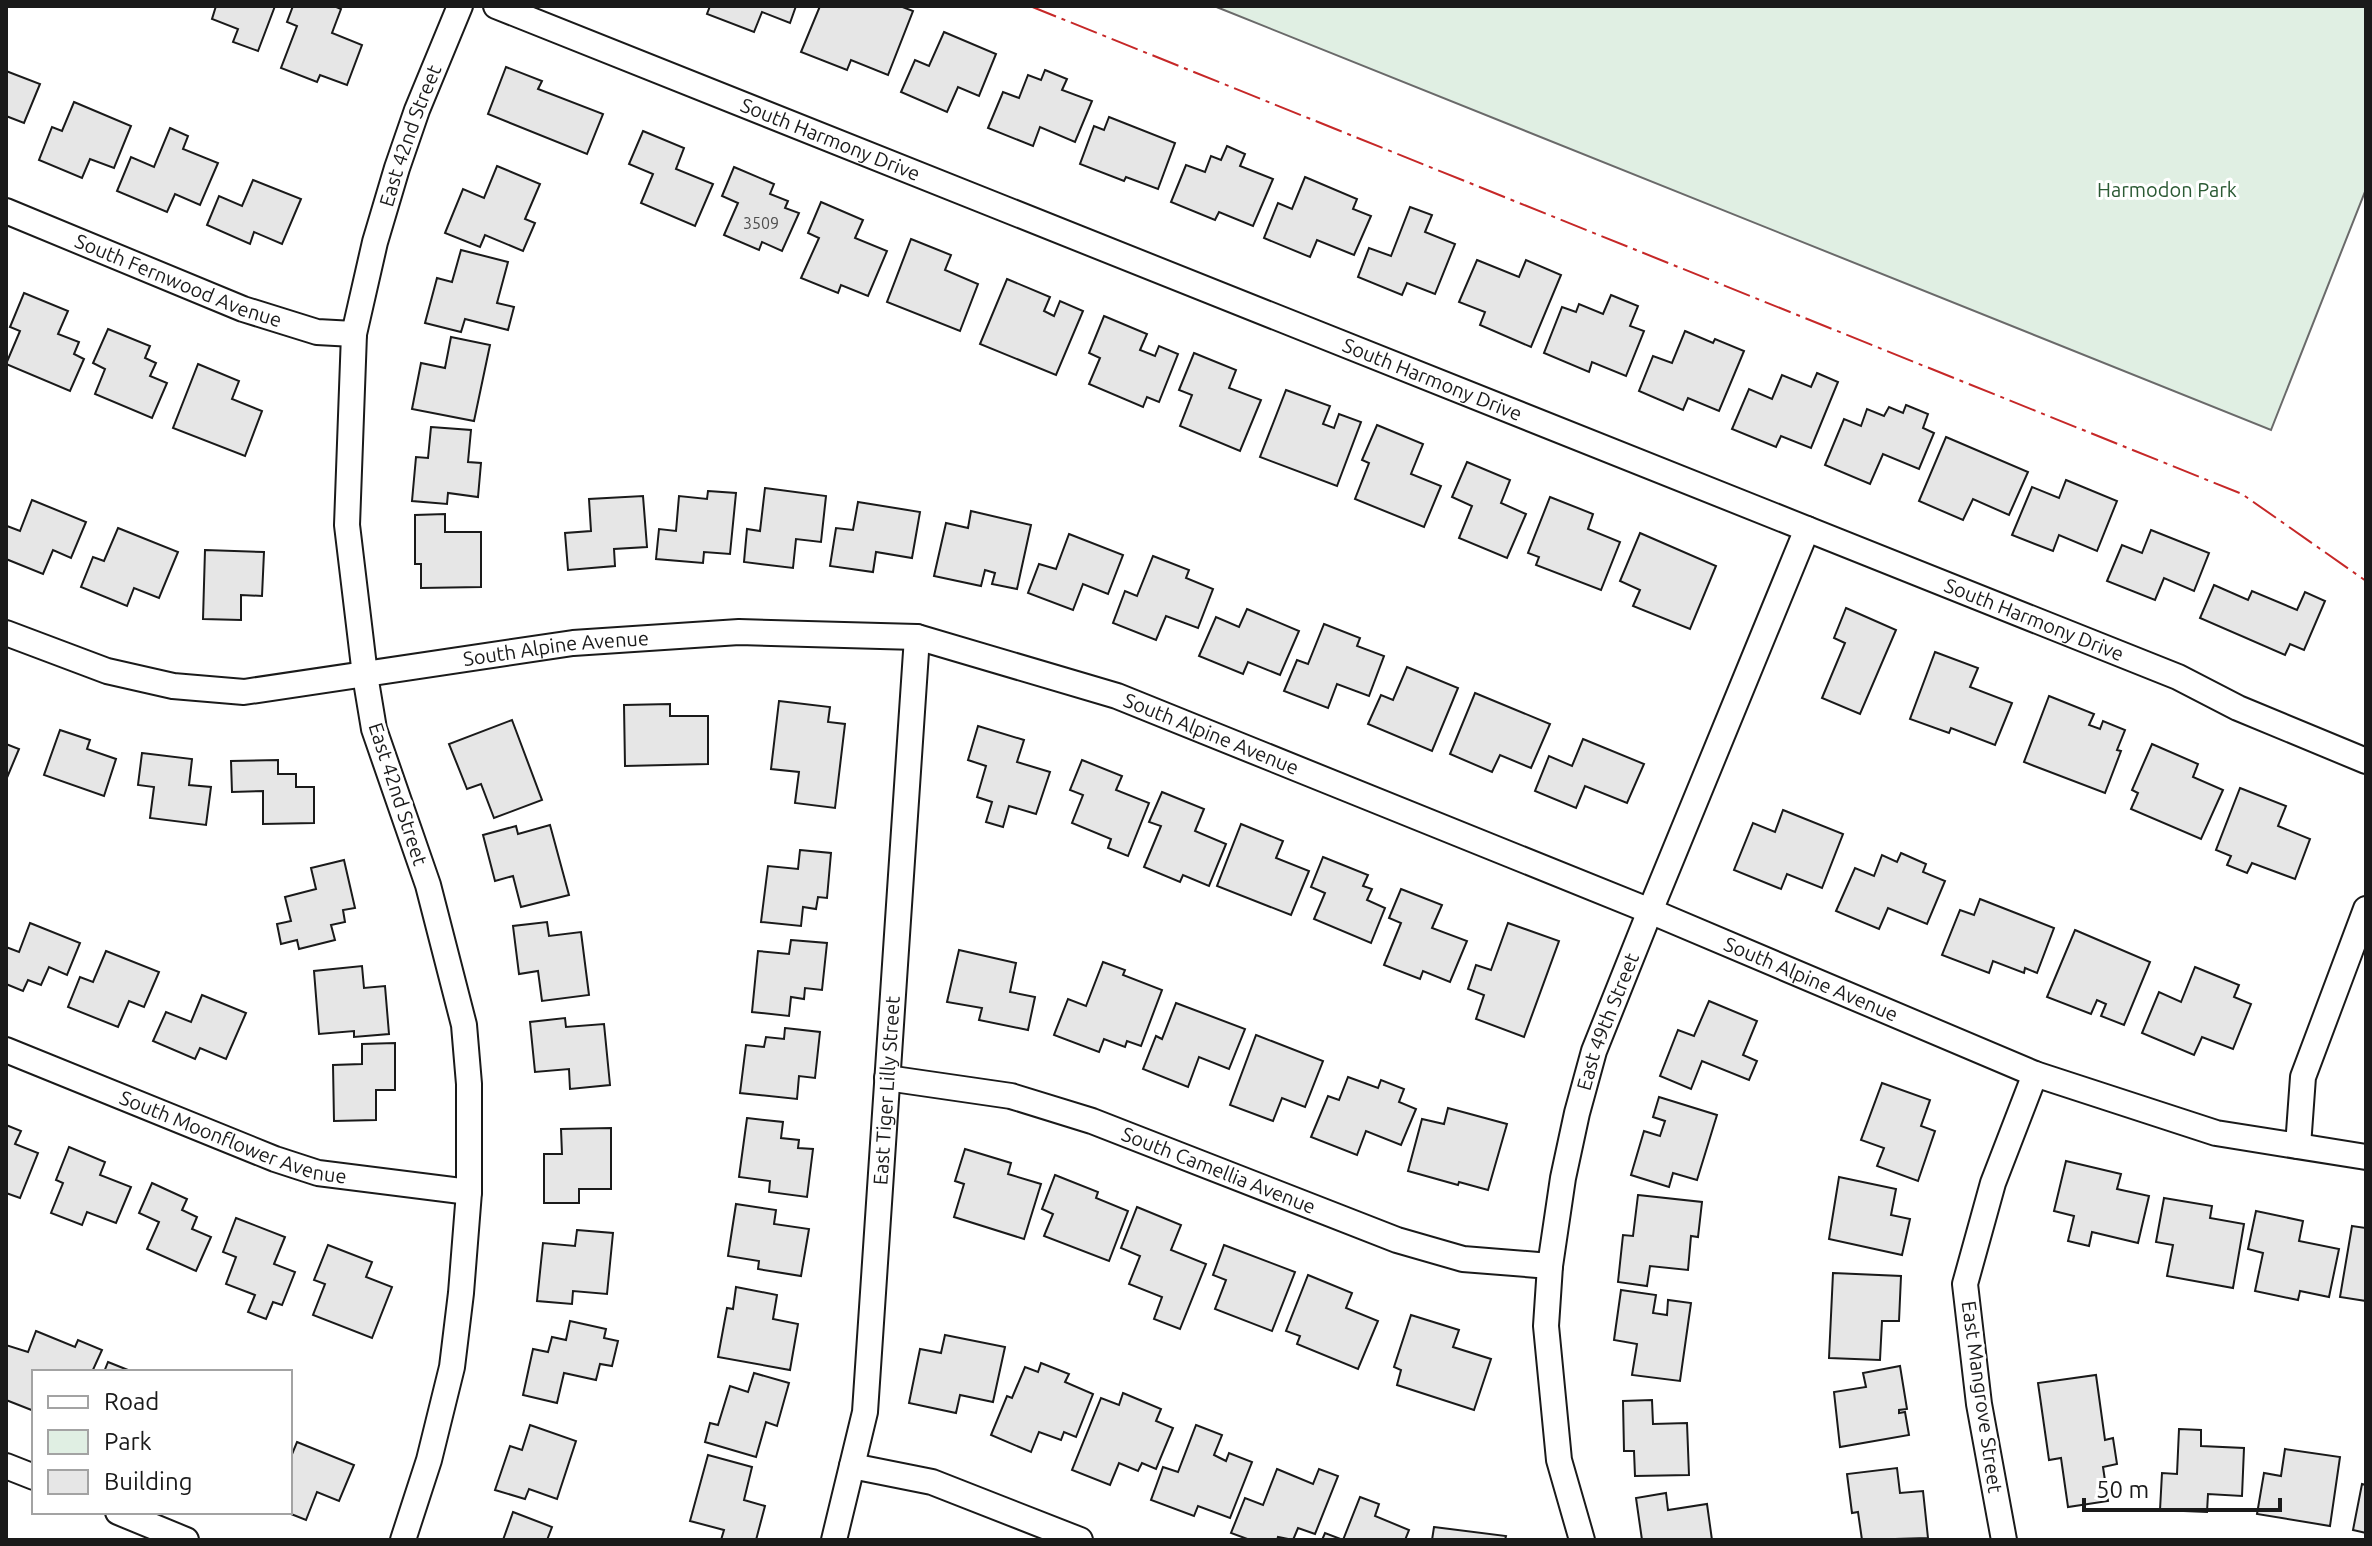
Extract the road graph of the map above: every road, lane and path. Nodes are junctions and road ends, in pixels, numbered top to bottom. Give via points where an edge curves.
1 (460, 6) edge
2 (496, 6) edge
3 (6, 211) edge
4 (354, 334) junction
5 (1807, 529) junction
6 (6, 633) edge
7 (917, 637) junction
8 (365, 675) junction
9 (2366, 761) edge
10 (2366, 909) edge
11 (1650, 911) junction
12 (6, 1050) edge
13 (2035, 1074) junction
14 (887, 1078) junction
15 (2298, 1146) junction
16 (2366, 1157) edge
17 (469, 1192) junction
18 (1550, 1266) junction
19 (6, 1466) edge
20 (852, 1466) junction
21 (32, 1476) edge
22 (123, 1514) edge
23 (186, 1540) edge
24 (403, 1540) edge
25 (834, 1540) edge
26 (1080, 1540) edge
27 (1582, 1540) edge
28 (2004, 1540) edge

1 - 4 street, East 42nd Street via 397,168
2 - 5 street, South Harmony Drive
3 - 4 street, South Fernwood Avenue via 243,309 317,332
4 - 8 street, East 42nd Street via 347,525
5 - 9 street, South Harmony Drive via 2178,677
5 - 11 street, East 49th Street
6 - 8 street, South Alpine Avenue via 107,671 173,686 244,692
7 - 8 street, South Alpine Avenue via 739,632 573,643
7 - 11 street, South Alpine Avenue via 1117,696
7 - 14 street, East Tiger Lilly Street
8 - 17 street, East 42nd Street via 374,729 428,885 464,1025
10 - 15 street via 2303,1077
11 - 13 street, South Alpine Avenue
11 - 18 street, East 49th Street via 1594,1051 1563,1178
12 - 17 street, South Moonflower Avenue via 318,1173
13 - 15 street, South Alpine Avenue via 2216,1133
13 - 28 street, East Mangrove Street via 1993,1183 1965,1284 1979,1404
14 - 18 street, South Camellia Avenue via 1011,1096 1092,1121 1397,1240 1463,1259
14 - 20 street, East Tiger Lilly Street via 865,1412
15 - 16 street, South Alpine Avenue
17 - 24 street, East 42nd Street via 452,1367
18 - 27 street, East 49th Street via 1546,1326 1559,1460
19 - 21 street
20 - 25 street, East Tiger Lilly Street
20 - 26 street via 932,1482
22 - 23 street

